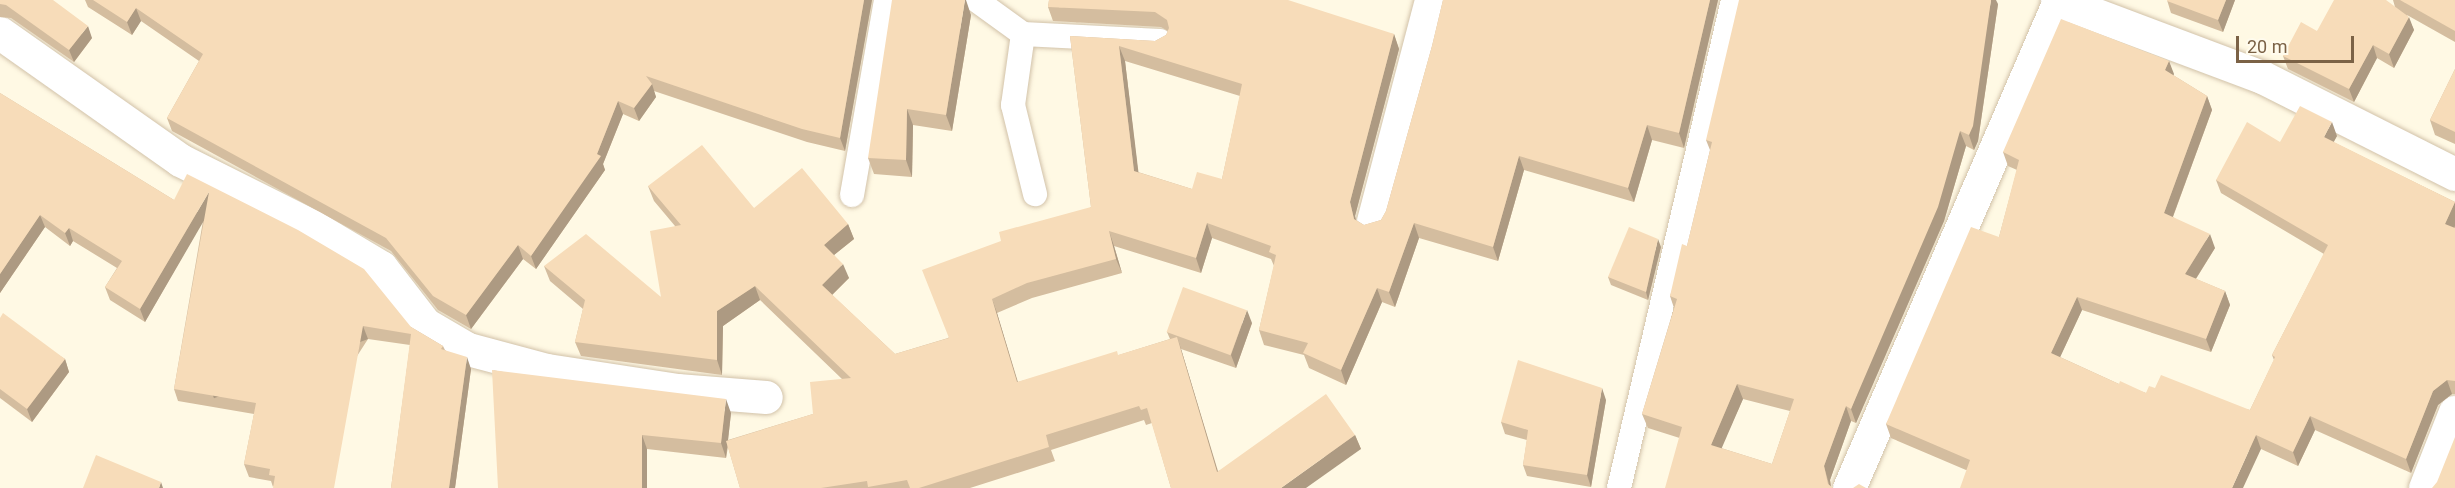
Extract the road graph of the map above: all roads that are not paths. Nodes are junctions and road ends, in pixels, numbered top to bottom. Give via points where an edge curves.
1 (886, 0) edge
2 (975, 0) edge
3 (1431, 0) edge
4 (1733, 0) edge
5 (2058, 0) edge
6 (0, 33) edge
7 (1023, 34) junction
8 (1160, 41) edge
9 (2455, 174) edge
10 (1035, 194) dead end
11 (852, 195) dead end
12 (1373, 220) edge
13 (766, 397) dead end
14 (2455, 412) edge
15 (1620, 488) edge
16 (1849, 488) edge
17 (2425, 488) edge

1 - 11 lane
2 - 7 lane
3 - 12 street
4 - 15 lane
5 - 9 street via 2262,77
5 - 16 street
6 - 13 street via 180,160 312,226 381,267 425,324 468,349 547,370 677,390
7 - 8 lane
7 - 10 lane via 1013,105
14 - 17 street

